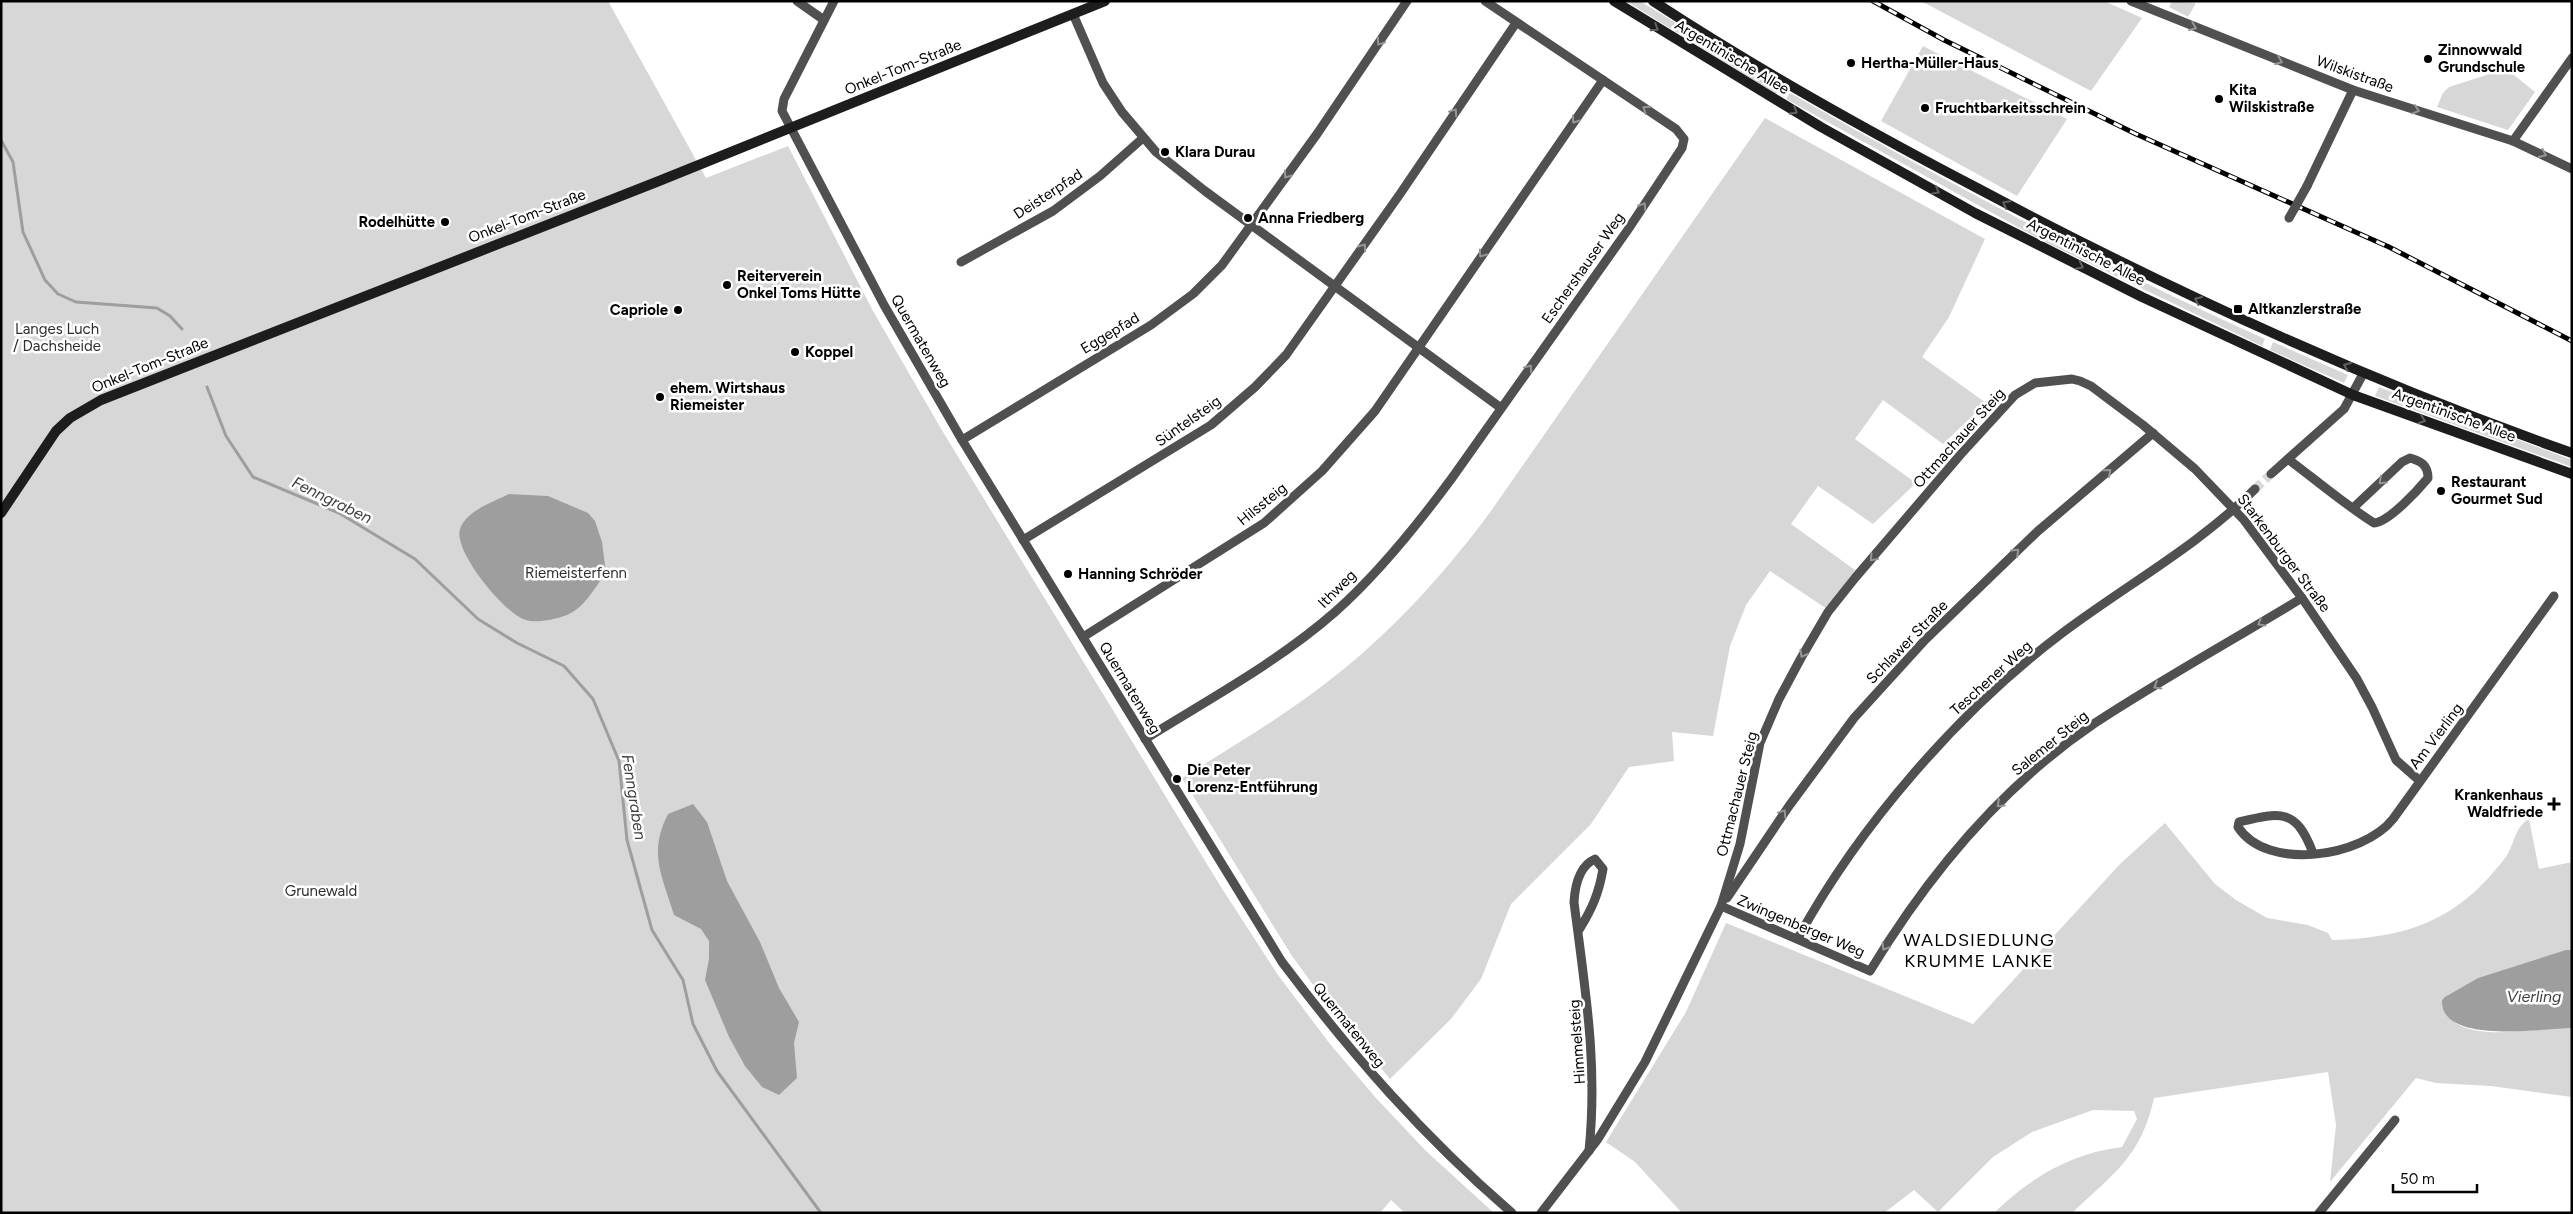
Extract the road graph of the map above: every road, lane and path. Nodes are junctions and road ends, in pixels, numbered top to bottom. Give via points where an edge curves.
1 (797, 1) edge
2 (834, 1) edge
3 (1105, 1) edge
4 (1407, 1) edge
5 (1485, 1) edge
6 (1614, 1) edge
7 (1653, 1) edge
8 (2131, 1) edge
9 (1073, 14) junction
10 (824, 20) junction
11 (1516, 23) junction
12 (2572, 58) edge
13 (1603, 80) junction
14 (2352, 90) junction
15 (791, 128) junction
16 (1143, 138) junction
17 (2513, 141) junction
18 (2572, 169) edge
19 (2289, 218) dead end
20 (1251, 224) junction
21 (961, 262) dead end
22 (1334, 286) junction
23 (1418, 347) junction
24 (2363, 374) junction
25 (2051, 380) joint
26 (2353, 395) junction
27 (1501, 408) junction
28 (2153, 432) junction
29 (962, 440) junction
30 (2572, 453) edge
31 (2288, 459) junction
32 (2271, 474) tunnel mouth
33 (2572, 474) edge
34 (2256, 489) tunnel mouth
35 (2353, 508) junction
36 (2234, 509) junction
37 (1, 512) edge
38 (1023, 540) junction
39 (2554, 596) dead end
40 (2302, 598) junction
41 (1083, 638) junction
42 (1145, 739) junction
43 (2420, 781) junction
44 (2313, 853) junction
45 (1721, 906) junction
46 (1579, 930) junction
47 (1798, 938) junction
48 (1870, 971) joint
49 (2395, 1120) dead end
50 (1589, 1152) junction
51 (1512, 1213) edge
52 (1541, 1213) edge
53 (2319, 1213) edge

1 - 10 street
2 - 10 street, Quermatenweg
3 - 9 main road, Onkel-Tom-Straße
4 -> 20 street
5 - 11 street, Eschershauser Weg
6 -> 26 main road, Argentinische Allee via 1821,128 1975,212 2159,306
24 -> 7 main road, Argentinische Allee via 2132,269 2058,231 1817,101
8 -> 14 street, Wilskistraße
9 - 15 main road, Onkel-Tom-Straße
9 - 16 street via 1103,83
10 - 15 street, Quermatenweg via 782,106 783,116
11 - 13 street, Eschershauser Weg
22 -> 11 street
12 - 17 street
13 -> 23 street
27 -> 13 street, Eschershauser Weg via 1682,148 1684,139 1676,129
14 -> 17 street, Wilskistraße
14 - 19 street, bridge
15 - 29 street, Quermatenweg via 884,305
15 - 37 main road, Onkel-Tom-Straße via 101,400 70,418 56,431
16 - 20 street via 1174,167
16 - 21 street, Deisterpfad via 1100,176 1052,211
17 -> 18 street, Wilskistraße
20 - 22 street
20 - 29 street, Eggepfad via 1222,265 1193,294 1151,325
22 - 23 street
22 - 38 street, Süntelsteig via 1286,356 1233,407 1166,454
23 - 27 street
23 - 41 street, Hilssteig via 1350,441 1264,523
24 - 26 street
24 - 30 main road, Argentinische Allee
25 - 28 street, Starkenburger Straße via 2072,379 2091,386
25 -> 45 street, Ottmachauer Steig via 2035,383 2015,396 1920,500 1828,612 1779,699 1760,743 1740,844
26 - 31 street via 2344,409
26 -> 33 main road, Argentinische Allee
27 - 42 street, Ithweg via 1431,507 1336,611 1279,655
28 - 36 street, Starkenburger Straße
45 -> 28 street, Schlawer Straße via 1788,806 1854,718 1925,640 2038,531
29 - 38 street, Quermatenweg
31 - 32 street
31 - 35 street
34 - 36 street, Teschener Weg
35 -> 35 street via 2374,523 2380,522 2428,478 2426,466 2410,458 2402,462
36 - 40 street, Starkenburger Straße
36 - 47 street, Teschener Weg via 2180,552 2061,634 1983,700 1882,812
38 - 41 street, Quermatenweg
39 - 43 street, Am Vierling
40 - 43 street, Starkenburger Straße via 2360,686 2396,760
40 -> 48 street, Salemer Steig via 2095,724 2036,771 1951,854 1896,928
41 - 42 street, Quermatenweg
42 - 51 street, Quermatenweg via 1282,962 1337,1034 1428,1136
43 - 44 street, Am Vierling via 2386,827 2369,840 2339,850
44 - 44 street, Am Vierling via 2268,851 2243,835 2239,822 2280,815 2296,821 2305,832
45 - 47 street, Zwingenberger Weg
45 - 50 street, Ottmachauer Steig via 1645,1062
46 - 46 street, Himmelsteig via 1595,904 1600,888 1603,869 1595,859 1582,869 1574,891
46 - 50 street, Himmelsteig via 1589,1005 1594,1081
47 - 48 street, Zwingenberger Weg
49 - 53 street
50 - 52 street, Ottmachauer Steig

